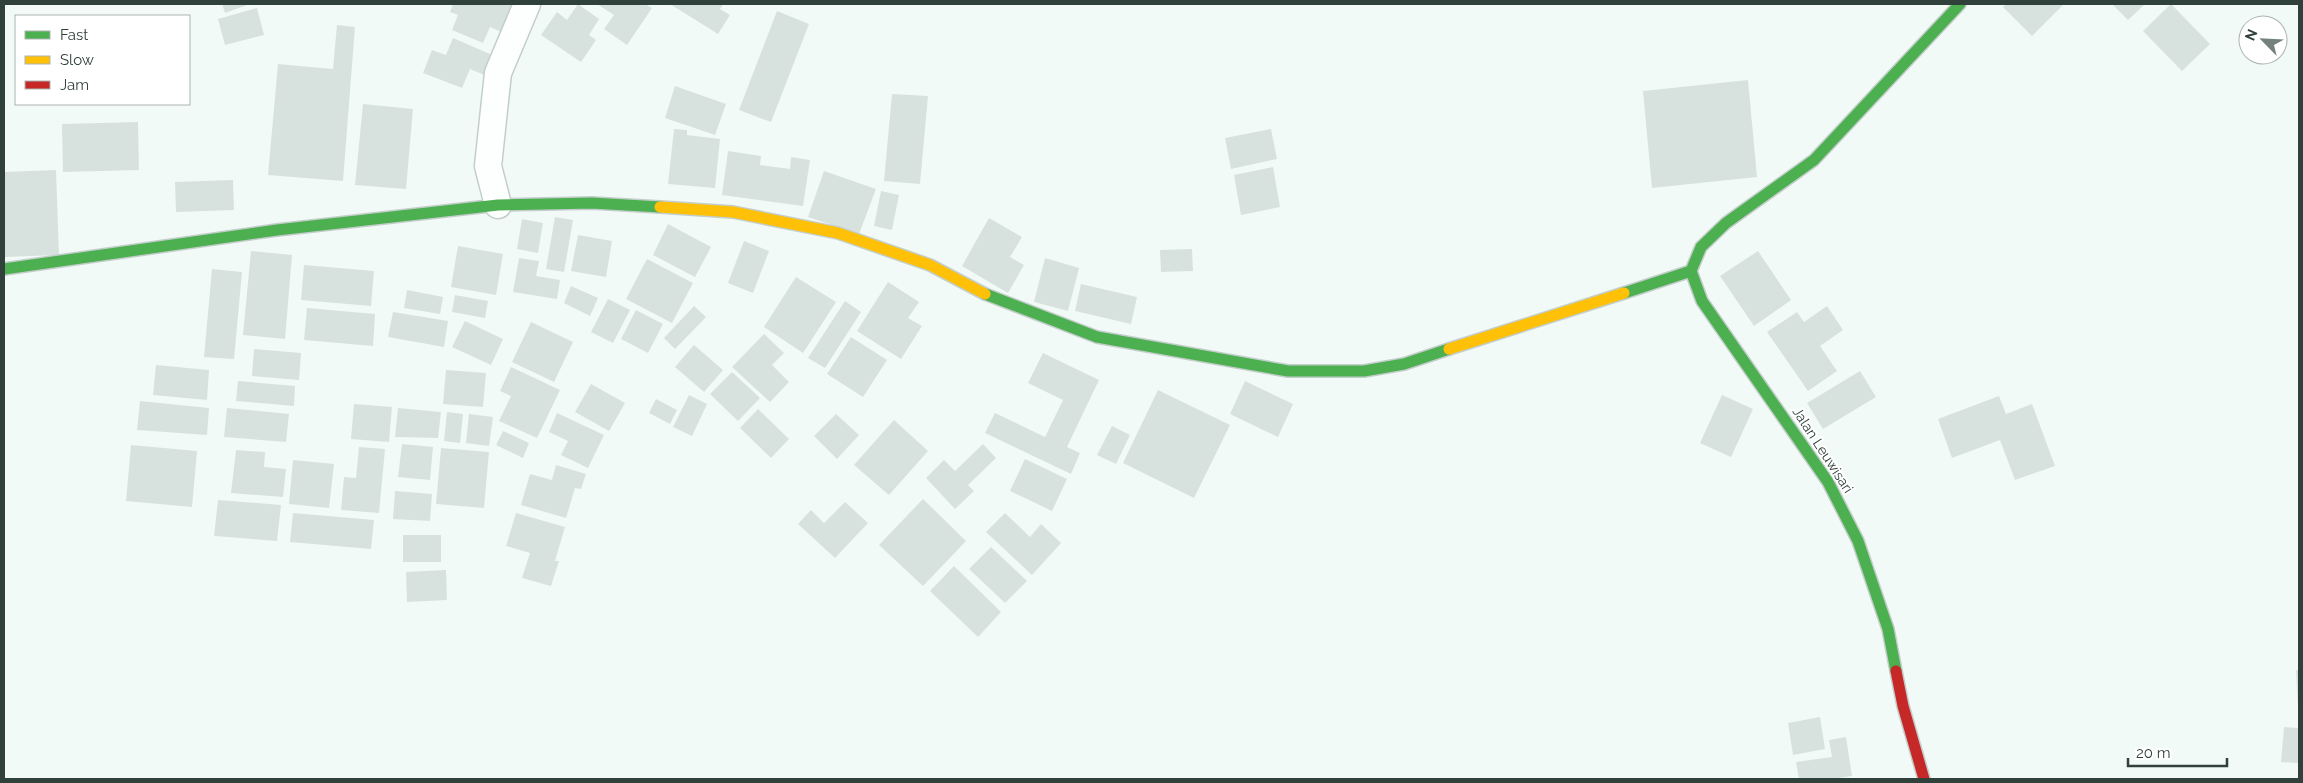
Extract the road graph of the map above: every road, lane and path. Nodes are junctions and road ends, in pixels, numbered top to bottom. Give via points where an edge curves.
1 (527, 4) edge
2 (1960, 4) edge
3 (498, 205) junction
4 (4, 269) edge
5 (1691, 270) junction
6 (1924, 779) edge

1 - 3 street via 498,73 488,166
2 - 5 street via 1814,160 1726,223 1700,247
3 - 4 street via 278,230
3 - 5 street via 592,203 733,212 828,231 930,265 988,296 1097,337 1288,371 1364,371 1404,364
5 - 6 street, Jalan Leuwisari via 1702,300 1828,482 1858,541 1888,629 1903,706

